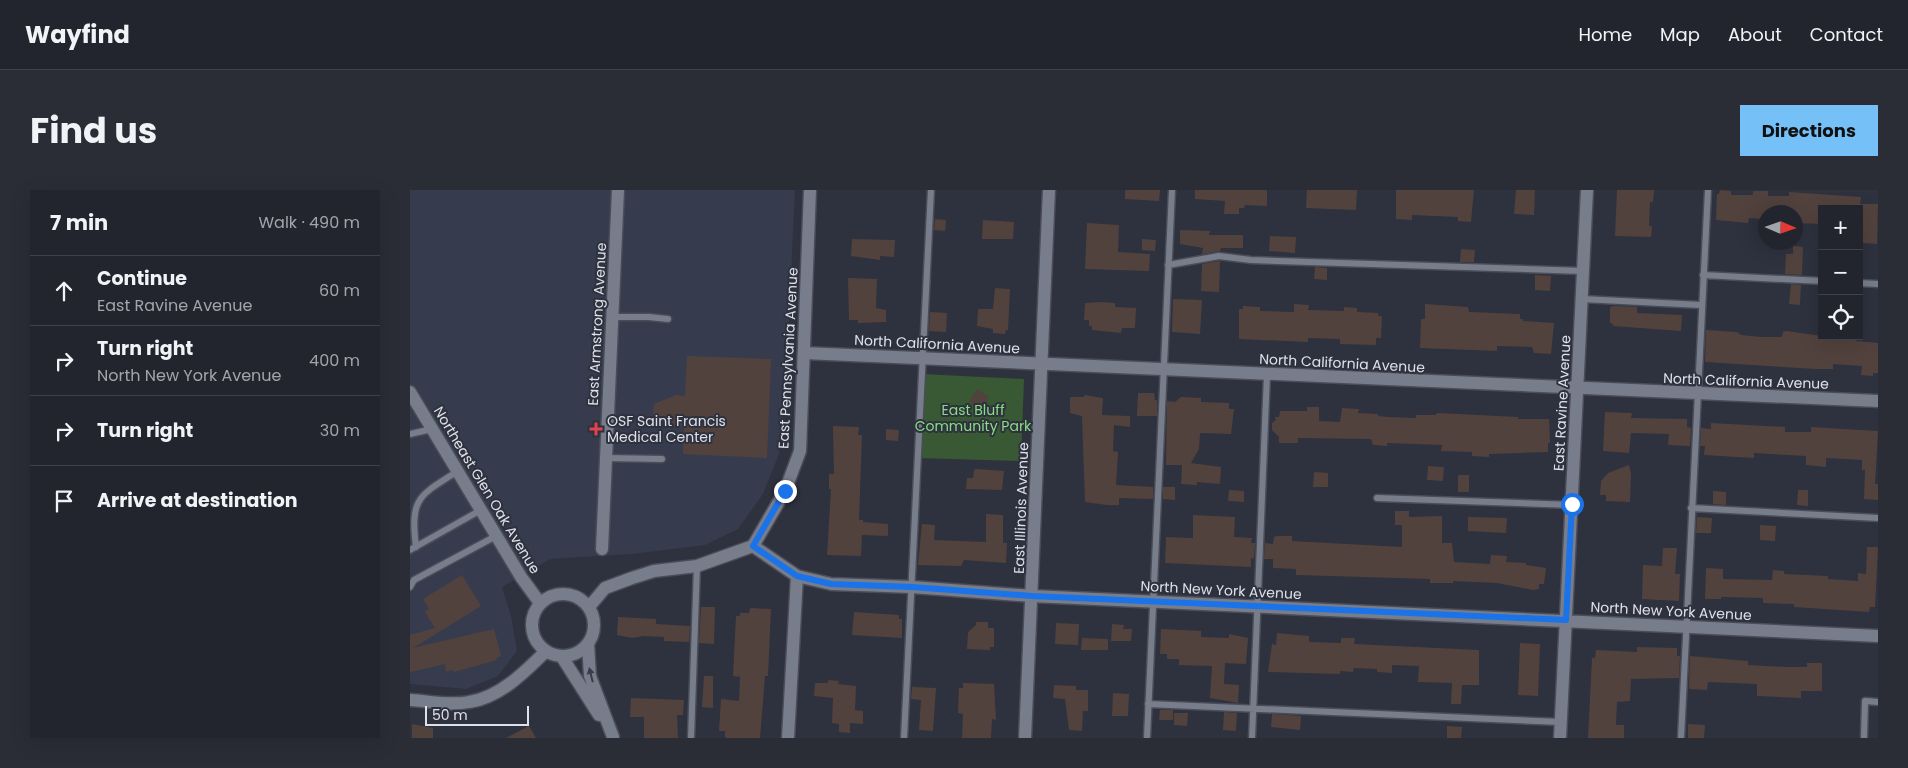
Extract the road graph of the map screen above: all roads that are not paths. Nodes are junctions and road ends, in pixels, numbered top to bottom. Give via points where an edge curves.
1 (618, 190) edge
2 (810, 190) edge
3 (931, 190) edge
4 (1049, 190) edge
5 (1172, 190) edge
6 (1587, 190) edge
7 (1708, 190) edge
8 (1168, 265) junction
9 (1583, 272) junction
10 (1703, 276) junction
11 (1818, 281) edge
12 (1863, 283) edge
13 (1878, 284) edge
14 (1582, 299) junction
15 (1702, 305) junction
16 (612, 316) junction
17 (668, 319) dead end
18 (804, 353) junction
19 (922, 359) junction
20 (1042, 364) junction
21 (1164, 371) junction
22 (1268, 375) junction
23 (1577, 389) junction
24 (410, 392) edge
25 (1696, 394) junction
26 (1878, 401) edge
27 (432, 429) junction
28 (410, 434) edge
29 (606, 458) junction
30 (662, 459) dead end
31 (458, 471) junction
32 (1377, 498) dead end
33 (1572, 504) junction
34 (1691, 508) junction
35 (481, 510) junction
36 (1878, 518) edge
37 (496, 536) junction
38 (753, 546) junction
39 (413, 549) edge
40 (602, 549) dead end
41 (697, 566) junction
42 (797, 576) junction
43 (410, 587) edge
44 (912, 587) junction
45 (1032, 596) junction
46 (1152, 602) junction
47 (540, 603) junction
48 (1257, 606) junction
49 (589, 607) junction
50 (1566, 620) junction
51 (1686, 627) junction
52 (1878, 636) edge
53 (588, 644) junction
54 (546, 651) junction
55 (562, 656) junction
56 (410, 700) edge
57 (1878, 702) edge
58 (1148, 704) junction
59 (1253, 707) junction
60 (1561, 722) junction
61 (613, 737) edge
62 (691, 738) edge
63 (788, 738) edge
64 (904, 738) edge
65 (1025, 738) edge
66 (1147, 738) edge
67 (1252, 738) edge
68 (1560, 738) edge
69 (1681, 738) edge
70 (1864, 738) edge

1 - 16 street, East Armstrong Avenue
2 - 18 street, East Pennsylvania Avenue
3 - 19 lane
4 - 20 street, East Illinois Avenue
5 - 8 lane
6 - 9 street, East Ravine Avenue
7 - 10 lane
8 - 9 lane via 1218,256 1251,260
8 - 21 lane
9 - 14 street, East Ravine Avenue
10 - 11 lane
10 - 15 lane
12 - 13 lane
14 - 15 lane
14 - 23 street, East Ravine Avenue
15 - 25 lane
16 - 17 lane
16 - 29 street, East Armstrong Avenue
18 - 19 street, North California Avenue
18 - 38 street, East Pennsylvania Avenue via 800,450 785,491
19 - 20 street, North California Avenue
19 - 44 lane
20 - 21 street, North California Avenue
20 - 45 street, East Illinois Avenue
21 - 22 street, North California Avenue
21 - 46 lane
22 - 23 street, North California Avenue
22 - 48 lane
23 - 25 street, North California Avenue
23 - 33 street, East Ravine Avenue
24 - 27 street, Northeast Glen Oak Avenue
25 - 26 street, North California Avenue
25 - 34 lane
27 - 28 lane
27 - 31 street, Northeast Glen Oak Avenue
29 - 30 lane
29 - 40 street, East Armstrong Avenue
31 - 35 street, Northeast Glen Oak Avenue
31 - 39 lane via 415,502 411,523
32 - 33 lane
33 - 50 street, East Ravine Avenue
34 - 36 lane
34 - 51 lane
35 - 37 street, Northeast Glen Oak Avenue
35 - 39 lane
37 - 43 lane via 414,580
37 - 47 street, Northeast Glen Oak Avenue
38 - 41 street
38 - 42 street, North New York Avenue
41 - 49 street via 654,571 632,578 606,588
41 - 62 lane
42 - 44 street, North New York Avenue via 831,584
42 - 63 street
44 - 45 street, North New York Avenue
44 - 64 lane
45 - 46 street, North New York Avenue
45 - 65 street, East Illinois Avenue
46 - 48 street, North New York Avenue
46 - 58 lane
47 - 49 street via 548,597 566,594 575,596
47 - 54 street via 532,619 532,628 539,645
48 - 50 street, North New York Avenue
48 - 59 lane
49 - 53 street via 594,626
50 - 51 street, North New York Avenue
50 - 60 street, East Ravine Avenue
51 - 52 street, North New York Avenue
51 - 69 lane
53 - 55 street via 572,655
61 -> 53 street via 590,676
54 - 55 street
54 - 56 street via 528,670 480,699 458,703
55 - 61 street
57 - 70 lane via 1865,701
58 - 59 lane
58 - 66 lane
59 - 60 lane
59 - 67 lane
60 - 68 street, East Ravine Avenue

